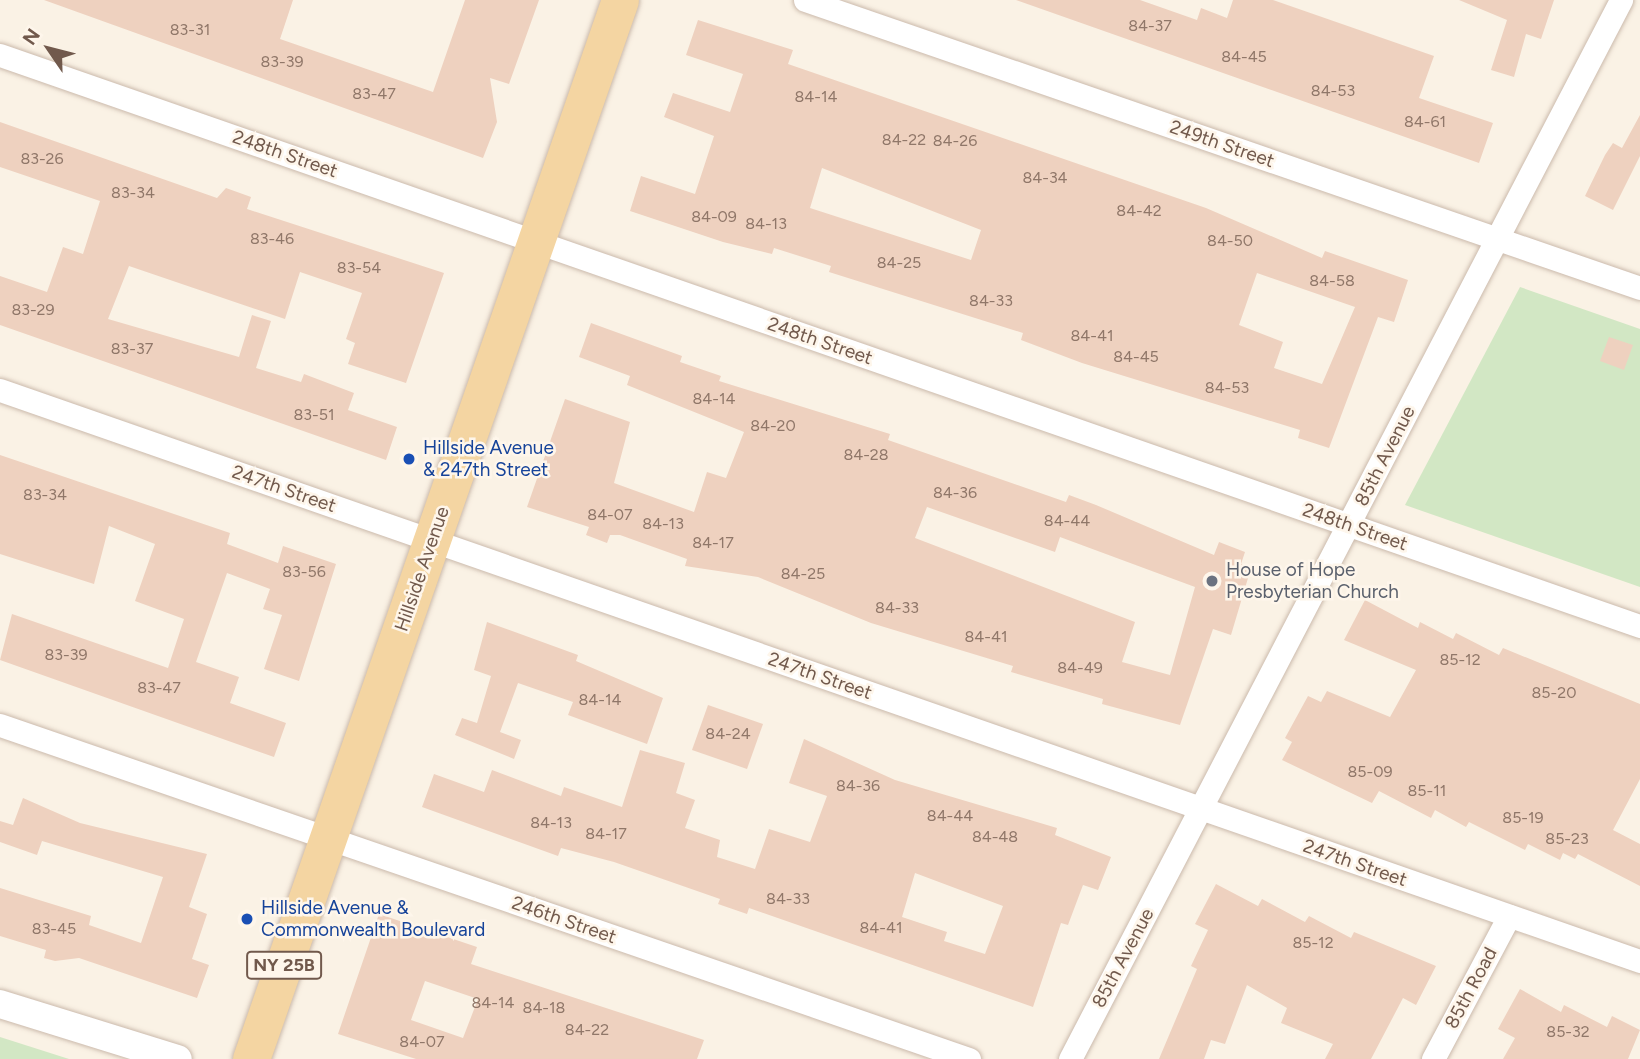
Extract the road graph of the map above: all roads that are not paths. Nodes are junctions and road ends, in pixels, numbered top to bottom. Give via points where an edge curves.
1 (620, 0) edge
2 (805, 0) edge
3 (1620, 0) edge
4 (0, 55) edge
5 (1498, 239) junction
6 (536, 242) junction
7 (1640, 288) edge
8 (0, 390) edge
9 (1349, 525) junction
10 (432, 541) junction
11 (1640, 626) edge
12 (0, 725) edge
13 (1201, 809) junction
14 (327, 840) junction
15 (1509, 916) junction
16 (1640, 961) edge
17 (0, 1004) edge
18 (178, 1059) edge
19 (251, 1059) edge
20 (969, 1059) edge
21 (1070, 1059) edge
22 (1433, 1059) edge

1 - 6 main road, Hillside Avenue / NY 25B
2 - 5 street, 249th Street
3 - 5 street, 85th Avenue
4 - 6 street, 248th Street
5 - 7 street, 249th Street
5 - 9 street, 85th Avenue
6 - 9 street, 248th Street
6 - 10 main road, Hillside Avenue / NY 25B
8 - 10 street, 247th Street
9 - 11 street, 248th Street
9 - 13 street, 85th Avenue
10 - 13 street, 247th Street
10 - 14 main road, Hillside Avenue / NY 25B
12 - 14 street, 246th Street
13 - 15 street, 247th Street
13 - 21 street, 85th Avenue
14 - 19 main road, Hillside Avenue / NY 25B
14 - 20 street, 246th Street
15 - 16 street, 247th Street
15 - 22 street, 85th Road
17 - 18 street

